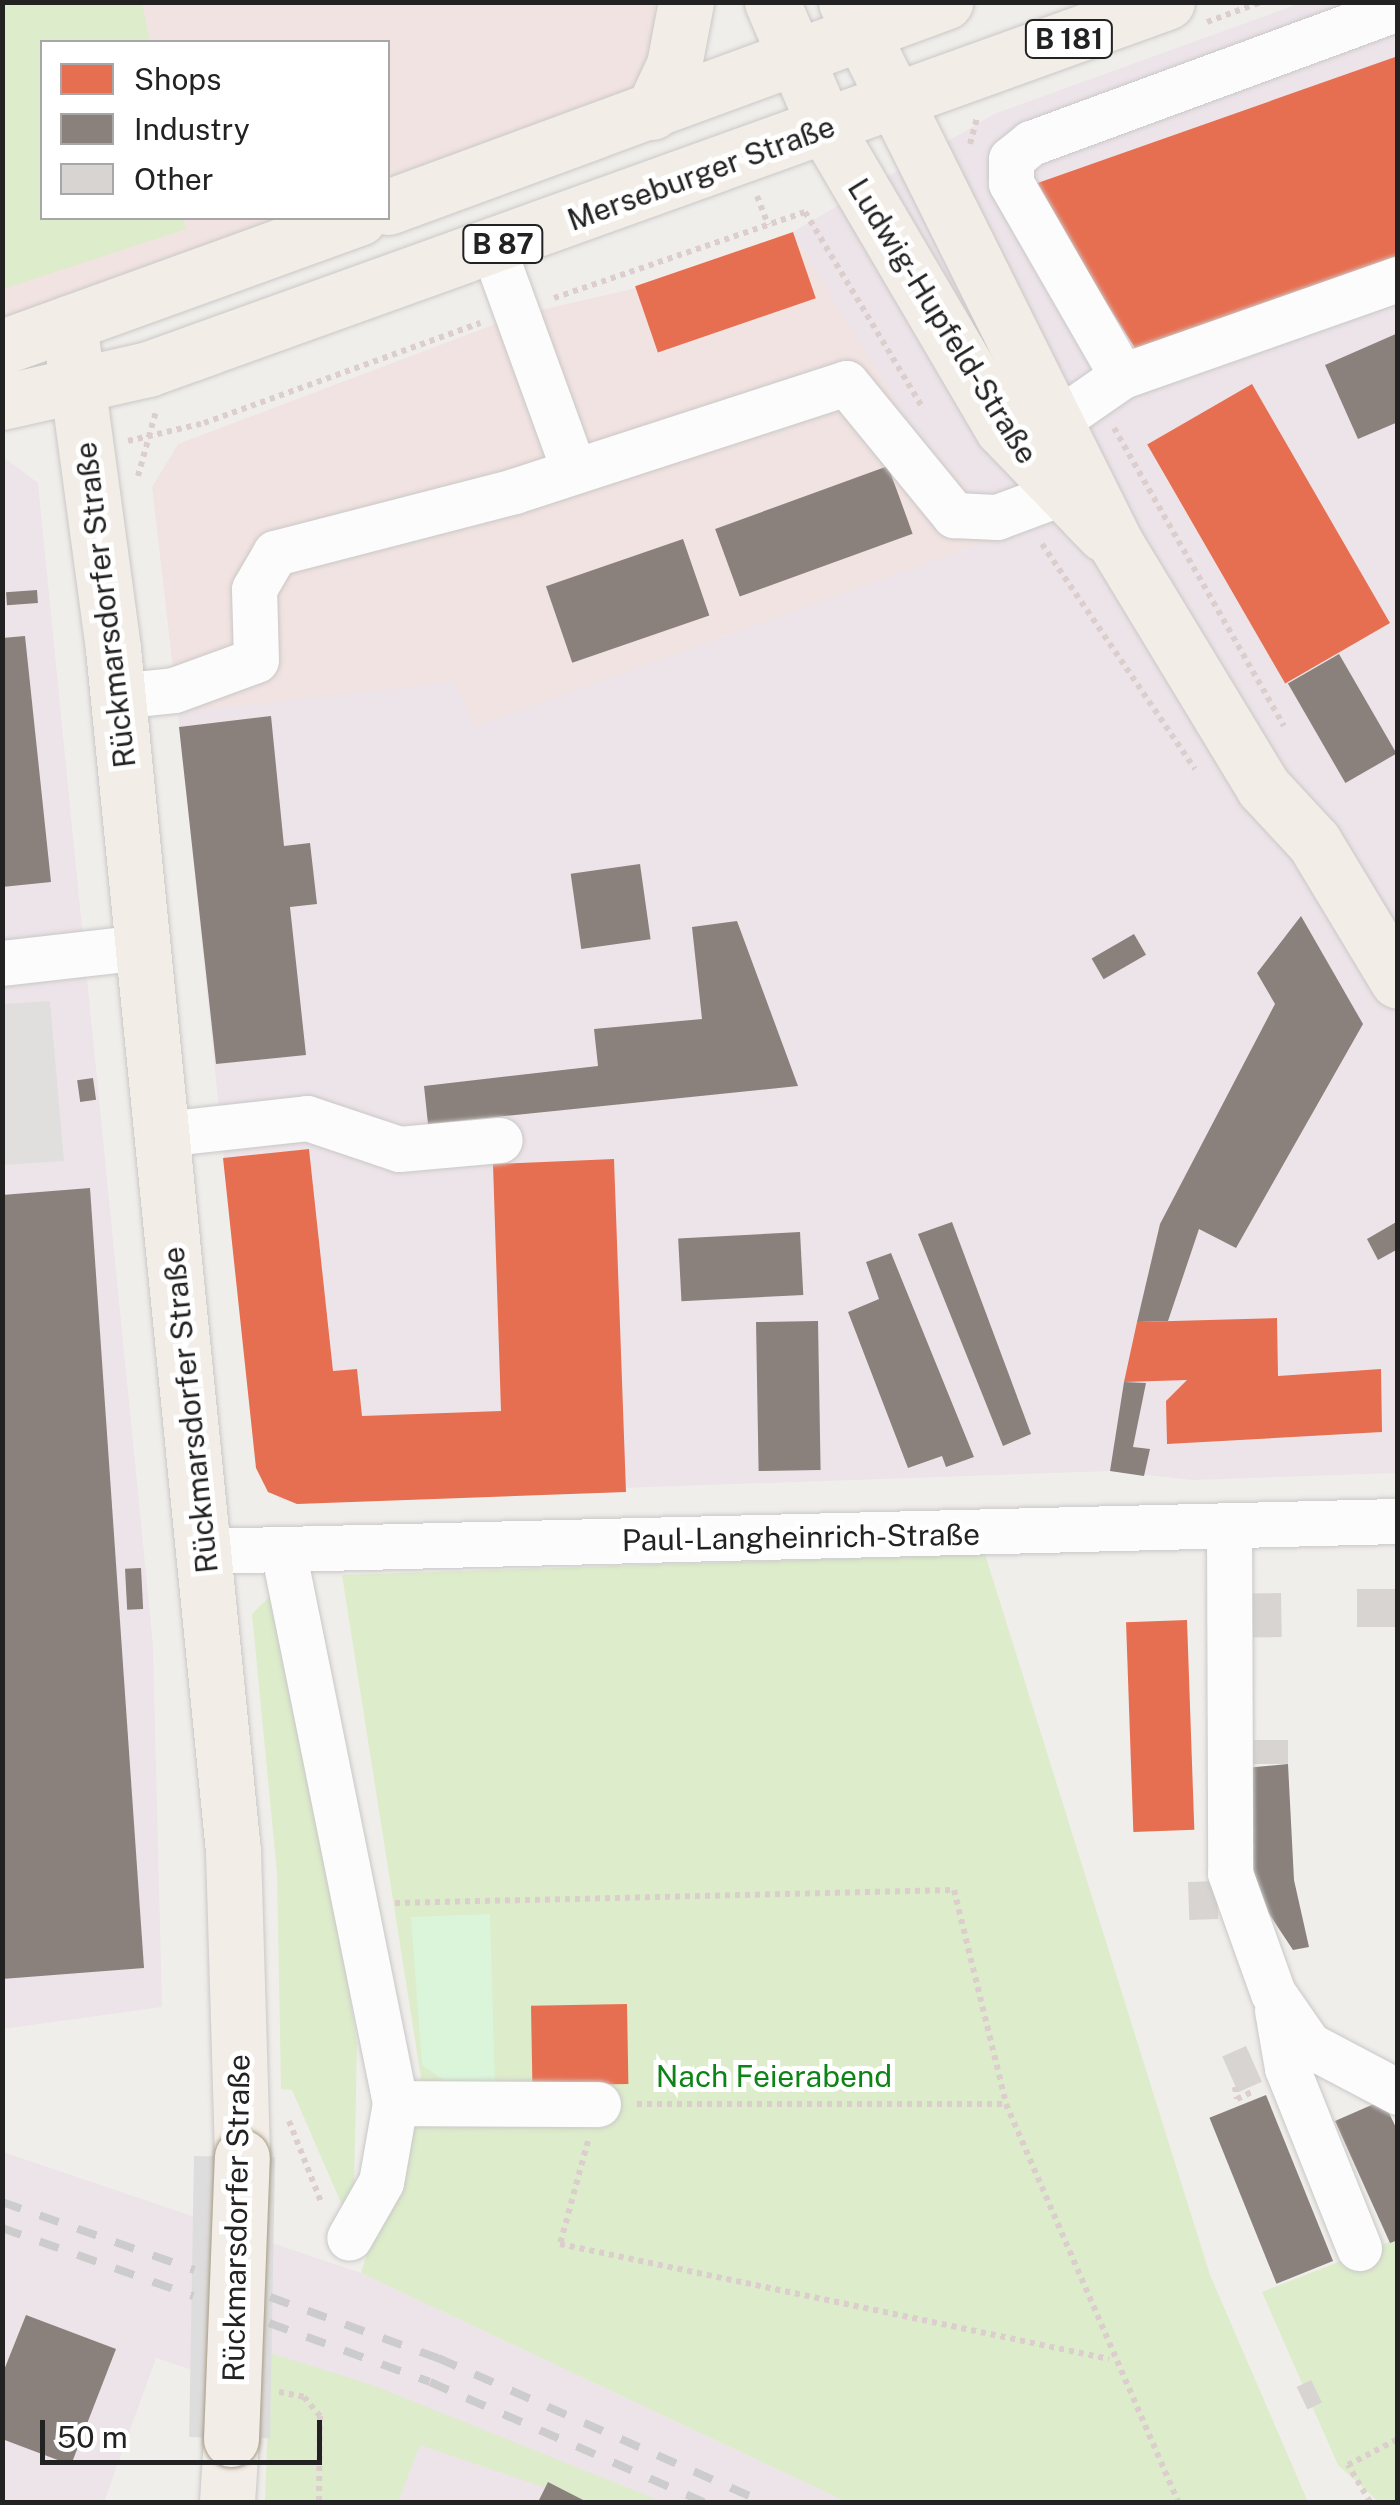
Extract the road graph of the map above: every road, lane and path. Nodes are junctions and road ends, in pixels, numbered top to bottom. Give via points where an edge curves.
1 (686, 2) edge
2 (772, 2) edge
3 (945, 2) edge
4 (1166, 2) edge
5 (1398, 8) edge
6 (853, 18) edge
7 (796, 58) junction
8 (890, 104) junction
9 (652, 112) junction
10 (826, 128) junction
11 (390, 206) edge
12 (353, 220) edge
13 (493, 248) junction
14 (1398, 279) edge
15 (518, 310) junction
16 (69, 323) junction
17 (2, 346) edge
18 (78, 385) junction
19 (1092, 398) junction
20 (2, 402) edge
21 (926, 413) dead end
22 (88, 443) junction
23 (574, 471) junction
24 (1038, 502) junction
25 (1116, 544) junction
26 (118, 696) junction
27 (1288, 736) dead end
28 (1209, 786) dead end
29 (142, 948) junction
30 (2, 963) edge
31 (1398, 981) edge
32 (163, 1134) junction
33 (500, 1140) dead end
34 (1398, 1520) edge
35 (1229, 1526) junction
36 (283, 1550) junction
37 (204, 1551) junction
38 (359, 1904) junction
39 (1274, 1993) junction
40 (1398, 2092) edge
41 (395, 2103) junction
42 (598, 2104) junction
43 (1006, 2104) junction
44 (291, 2126) dead end
45 (338, 2227) joint
46 (1359, 2248) dead end
47 (1111, 2359) junction
48 (1398, 2439) edge
49 (228, 2502) edge
50 (1178, 2502) edge
51 (1370, 2502) edge

1 - 9 main road via 674,64
2 - 7 main road, Ludwig-Hupfeld-Straße
3 - 6 main road
4 - 8 main road, Merseburger Straße / B 181
5 - 19 street via 1032,143 1011,159 1011,182
6 - 7 main road
6 - 8 main road, Ludwig-Hupfeld-Straße
7 - 9 main road
7 - 10 main road, Ludwig-Hupfeld-Straße
8 - 10 main road, Merseburger Straße / B 87
8 - 19 main road, Ludwig-Hupfeld-Straße
9 - 11 main road, B 87
10 - 13 main road, Merseburger Straße / B 87
10 - 24 main road, Ludwig-Hupfeld-Straße via 1002,428
12 - 16 main road
13 - 15 street
13 - 18 main road, Merseburger Straße / B 87
14 - 19 street
15 - 21 path via 806,212
15 - 22 path via 204,424 150,440
15 - 23 street
16 - 17 main road
16 - 18 main road, Rückmarsdorfer Straße
18 - 20 main road, Merseburger Straße / B 87
18 - 22 main road, Rückmarsdorfer Straße
19 - 25 main road, Ludwig-Hupfeld-Straße
19 - 27 path
22 - 26 main road, Rückmarsdorfer Straße
23 - 24 street via 846,383 954,514
23 - 26 street via 275,552 254,589 256,660 174,690
24 - 25 main road, Ludwig-Hupfeld-Straße
24 - 28 path
25 - 31 main road, Ludwig-Hupfeld-Straße via 1264,788 1314,842
26 - 29 main road, Rückmarsdorfer Straße
29 - 30 street
29 - 32 main road, Rückmarsdorfer Straße
32 - 33 street via 306,1118 399,1150
32 - 37 main road, Rückmarsdorfer Straße
34 - 35 street, Paul-Langheinrich-Straße
35 - 36 street, Paul-Langheinrich-Straße
35 - 39 street via 1230,1873
36 - 37 street, Paul-Langheinrich-Straße
36 - 38 street
37 - 49 main road, Rückmarsdorfer Straße, bridge via 233,1851 242,2157
38 - 41 street
38 - 43 path via 954,1890
39 - 40 street via 1309,2045
39 - 46 street via 1287,2068
41 - 42 street
41 - 45 street via 381,2182
42 - 43 path
42 - 47 path via 560,2244
43 - 47 path
44 - 45 path
47 - 50 path
48 - 51 path via 1348,2465

